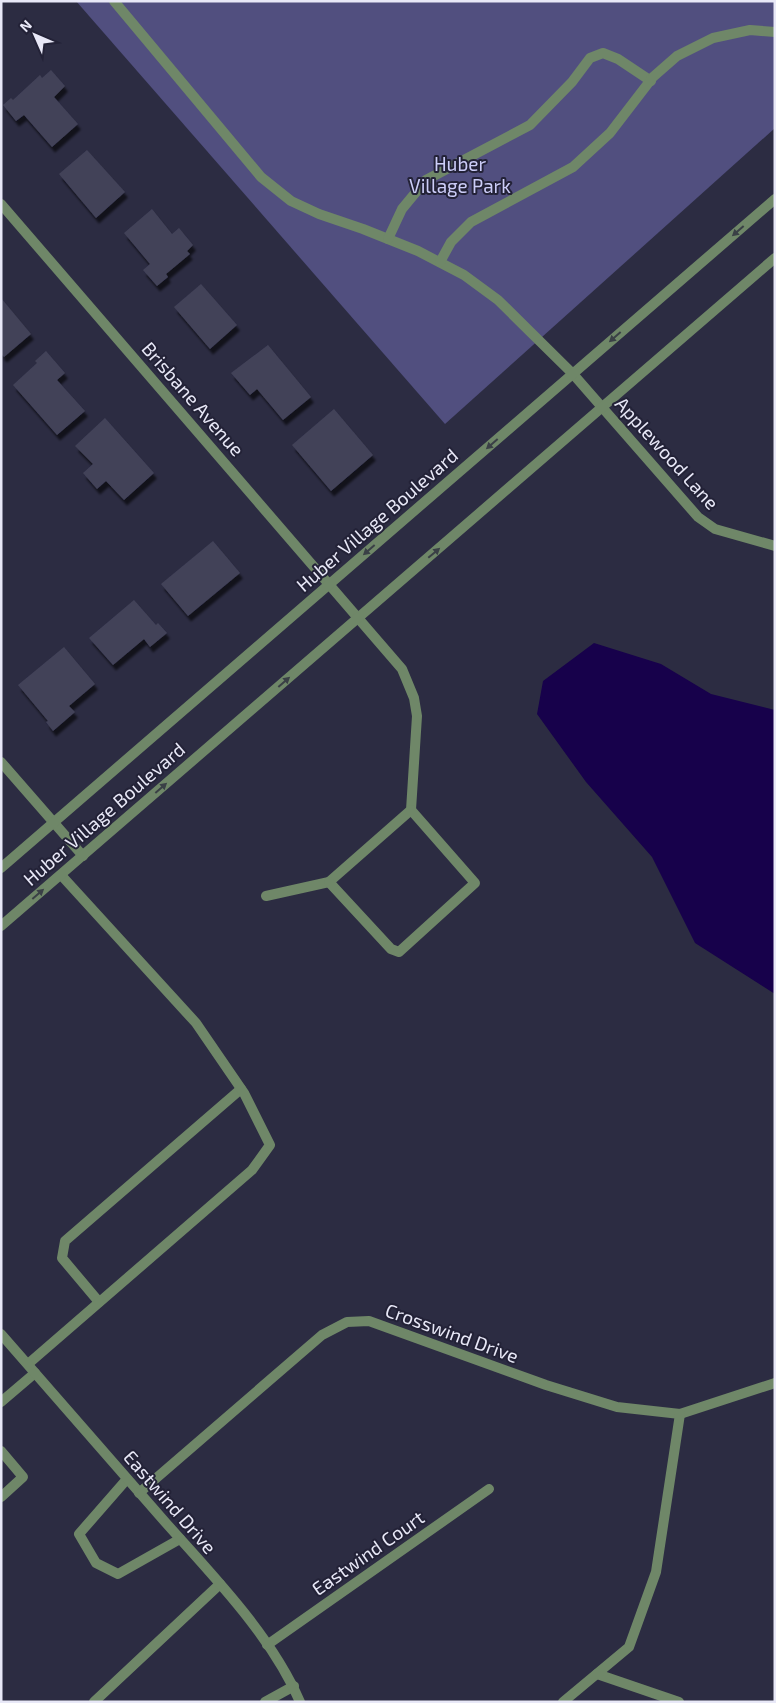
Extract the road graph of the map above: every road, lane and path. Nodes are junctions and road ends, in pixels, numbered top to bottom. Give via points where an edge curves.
1 (114, 1) edge
2 (775, 32) edge
3 (650, 81) junction
4 (775, 199) edge
5 (1, 204) edge
6 (388, 239) junction
7 (775, 258) edge
8 (440, 262) junction
9 (572, 374) junction
10 (602, 407) junction
11 (775, 546) edge
12 (330, 584) junction
13 (358, 618) junction
14 (1, 762) edge
15 (411, 810) junction
16 (54, 823) junction
17 (83, 856) junction
18 (1, 868) edge
19 (61, 875) junction
20 (329, 882) junction
21 (266, 896) dead end
22 (1, 926) edge
23 (241, 1089) junction
24 (99, 1302) junction
25 (1, 1334) edge
26 (31, 1368) junction
27 (775, 1383) edge
28 (1, 1402) edge
29 (680, 1414) junction
30 (1, 1451) edge
31 (127, 1479) junction
32 (489, 1489) dead end
33 (139, 1492) junction
34 (1, 1497) edge
35 (180, 1539) junction
36 (220, 1584) junction
37 (267, 1645) junction
38 (596, 1674) junction
39 (294, 1686) junction
40 (94, 1702) edge
41 (265, 1702) edge
42 (300, 1702) edge
43 (563, 1702) edge
44 (679, 1702) edge

1 - 6 street, Applewood Lane via 261,177 291,201
2 - 3 street via 750,30 713,38 677,56
3 - 6 street via 618,59 603,53 590,58 572,82 530,125 426,180 402,209
3 - 8 street via 610,133 573,167 471,222 451,242
4 -> 9 street, Huber Village Boulevard
5 - 12 street, Brisbane Avenue
6 - 8 street, Applewood Lane
7 - 10 street, Huber Village Boulevard
8 - 9 street, Applewood Lane via 498,300
9 - 10 street, Applewood Lane
9 -> 12 street, Huber Village Boulevard
10 - 11 street, Applewood Lane via 698,517 715,529
13 -> 10 street, Huber Village Boulevard
12 - 13 street, Brisbane Avenue
12 - 16 street, Huber Village Boulevard
13 - 15 street, Brisbane Avenue via 402,670 414,698 417,716
17 -> 13 street, Huber Village Boulevard
14 - 16 street
15 - 20 street
15 - 20 street via 476,883 399,952 391,949
16 - 17 street
16 - 18 street, Huber Village Boulevard
17 - 19 street, Huber Village Boulevard
22 -> 19 street, Huber Village Boulevard
19 - 23 street via 196,1023
20 - 21 street
23 - 24 street via 270,1145 252,1170
23 - 24 street via 65,1241 62,1258
24 - 26 street
25 - 26 street, Eastwind Drive
26 - 28 street
26 - 31 street, Eastwind Drive
27 - 29 street, Crosswind Drive
29 - 33 street, Crosswind Drive via 617,1407 369,1321 347,1322 322,1334
29 - 38 street via 656,1572 629,1647
30 - 34 street via 23,1477
31 - 33 street, Eastwind Drive
31 - 35 street via 79,1534 96,1563 118,1574
32 - 37 street, Eastwind Court
33 - 35 street, Eastwind Drive
35 - 36 street, Eastwind Drive
36 - 37 street, Eastwind Drive
36 - 40 street
37 - 39 street, Eastwind Drive
38 - 43 street
38 - 44 street
39 - 41 street
39 - 42 street, Eastwind Drive

